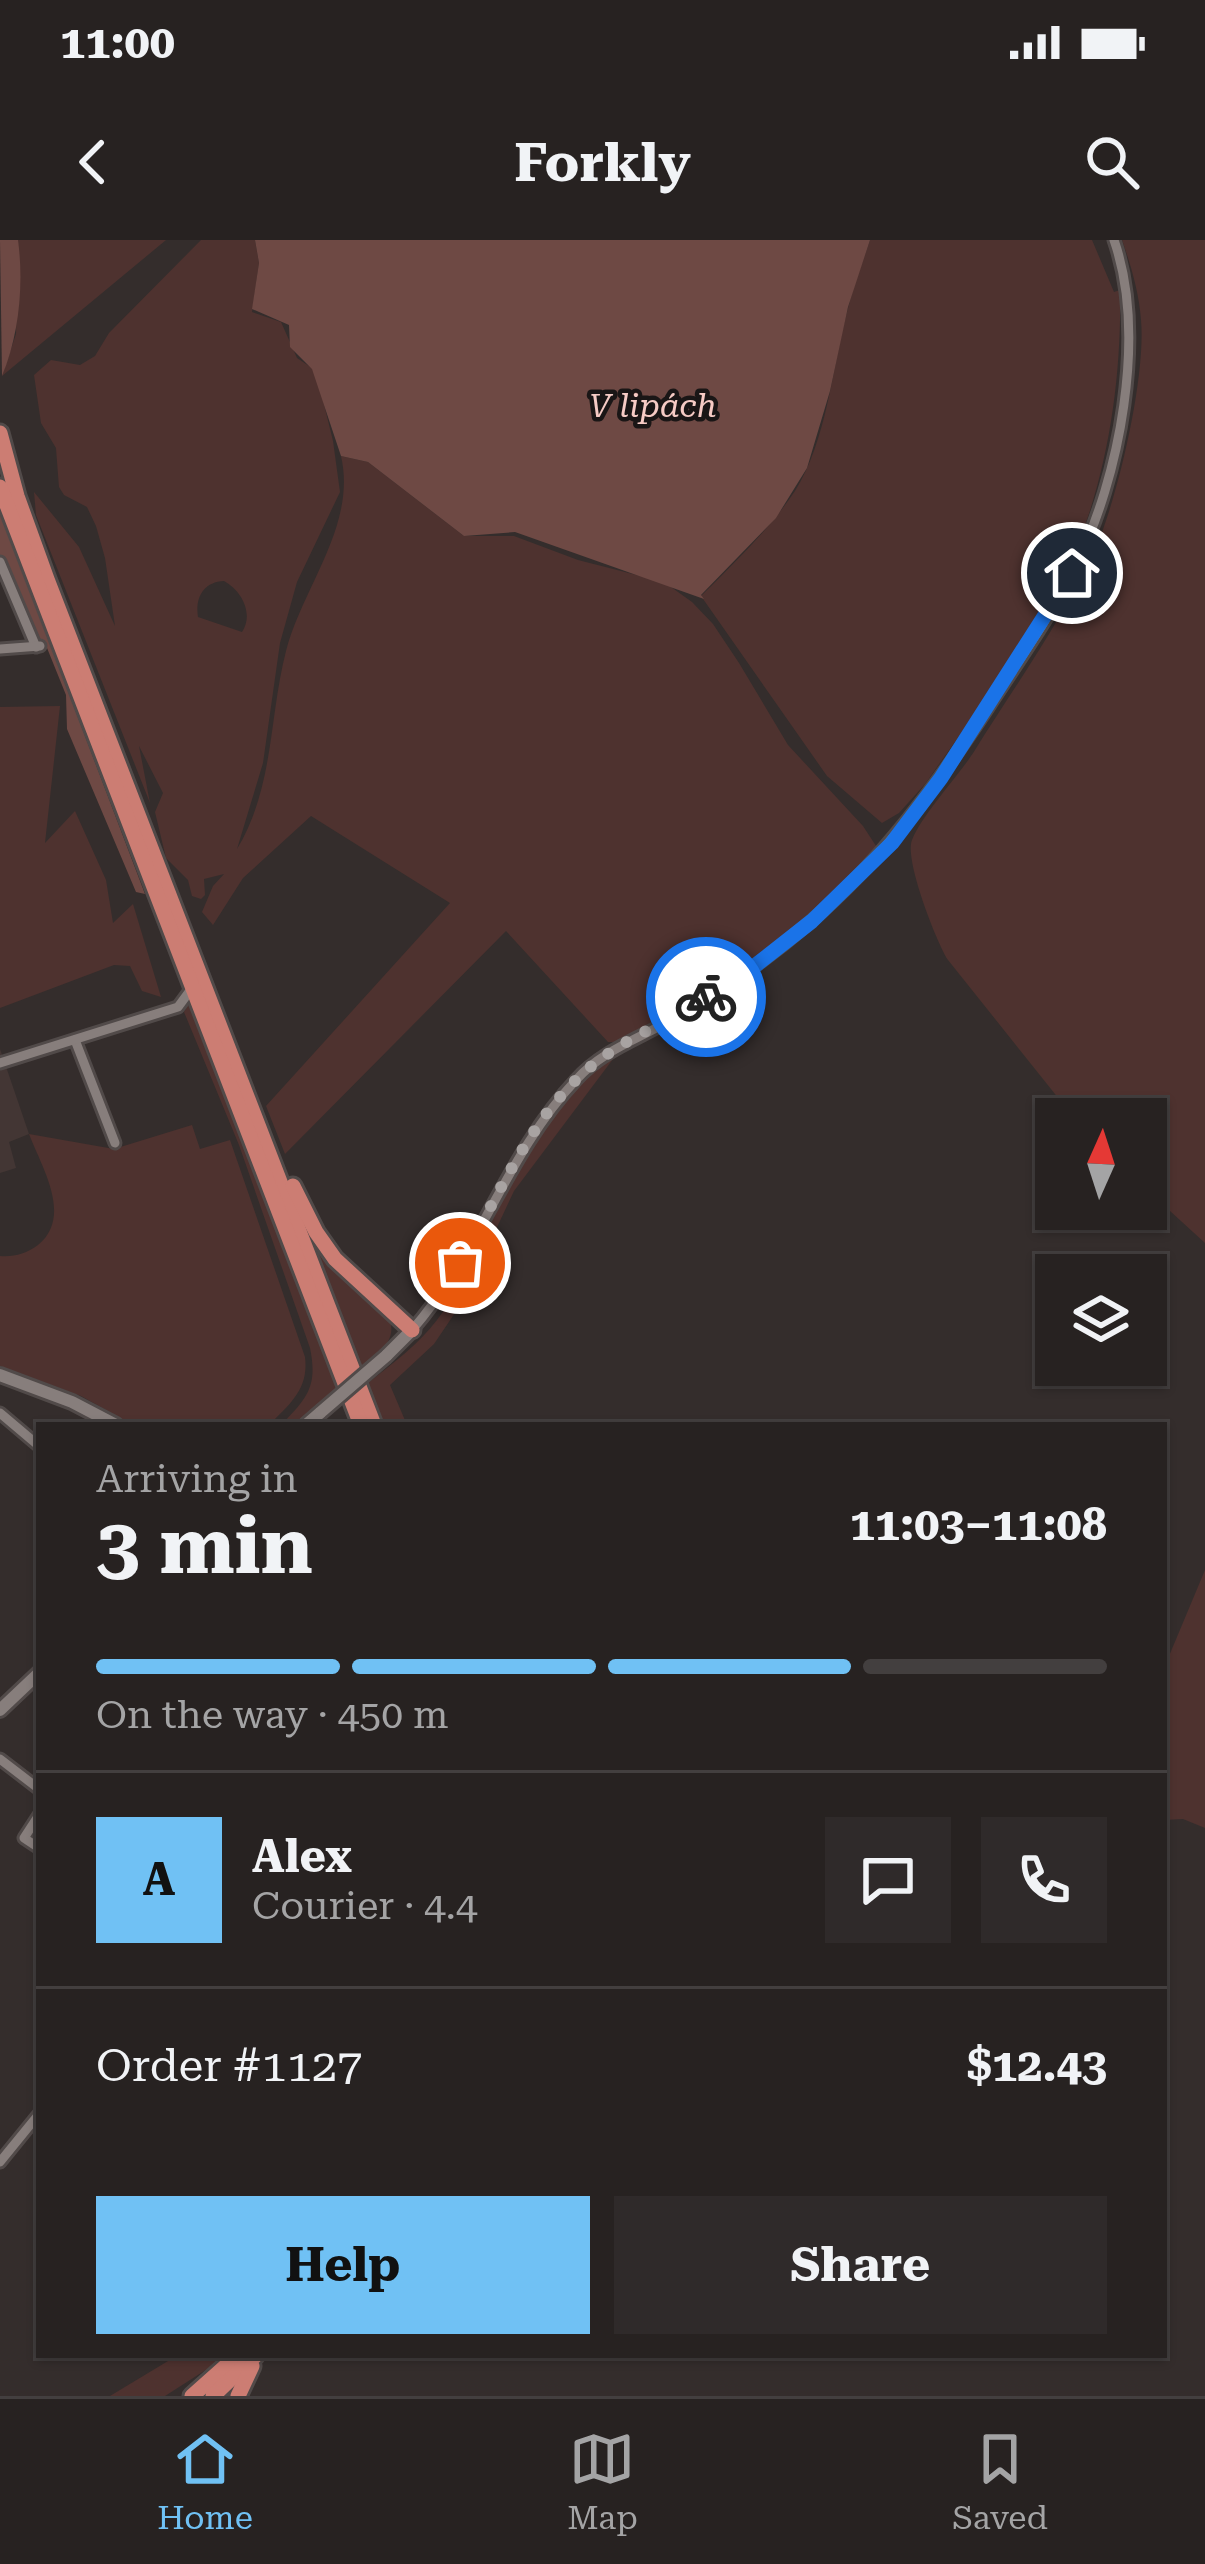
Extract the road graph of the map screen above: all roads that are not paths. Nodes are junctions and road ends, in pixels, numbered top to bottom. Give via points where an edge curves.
1 (1114, 240) edge
2 (0, 433) edge
3 (0, 487) edge
4 (0, 562) edge
5 (0, 633) edge
6 (3, 649) edge
7 (192, 988) junction
8 (75, 1040) junction
9 (0, 1063) edge
10 (261, 1126) junction
11 (115, 1143) dead end
12 (412, 1330) junction
13 (0, 1375) edge
14 (0, 1384) edge
15 (19, 1384) junction
16 (0, 1413) edge
17 (110, 1422) edge
18 (309, 1422) edge
19 (358, 1422) edge
20 (373, 1422) edge
21 (36, 1443) edge
22 (36, 1676) edge
23 (0, 1710) edge
24 (0, 1759) edge
25 (36, 1788) edge
26 (36, 1819) edge
27 (36, 1846) edge
28 (36, 2118) edge
29 (0, 2162) edge
30 (235, 2358) edge
31 (254, 2358) edge
32 (256, 2358) edge
33 (192, 2396) edge
34 (213, 2396) edge
35 (238, 2396) edge

1 - 12 street via 1131,337 1110,472 1084,548 1020,658 892,843 812,921 578,1077
2 - 10 highway via 47,579
3 - 7 highway
4 - 6 street via 38,646
5 - 6 street
7 - 8 street via 178,1006
7 - 19 highway
8 - 9 street
8 - 11 street
10 - 12 highway via 335,1258
10 - 20 highway
12 - 18 street, bridge
13 - 15 street
14 - 15 street
15 - 17 street
16 - 21 street
22 - 23 street
24 - 25 street
26 - 27 street via 24,1838
28 - 29 street
30 - 33 highway
31 - 34 highway
32 - 35 highway

